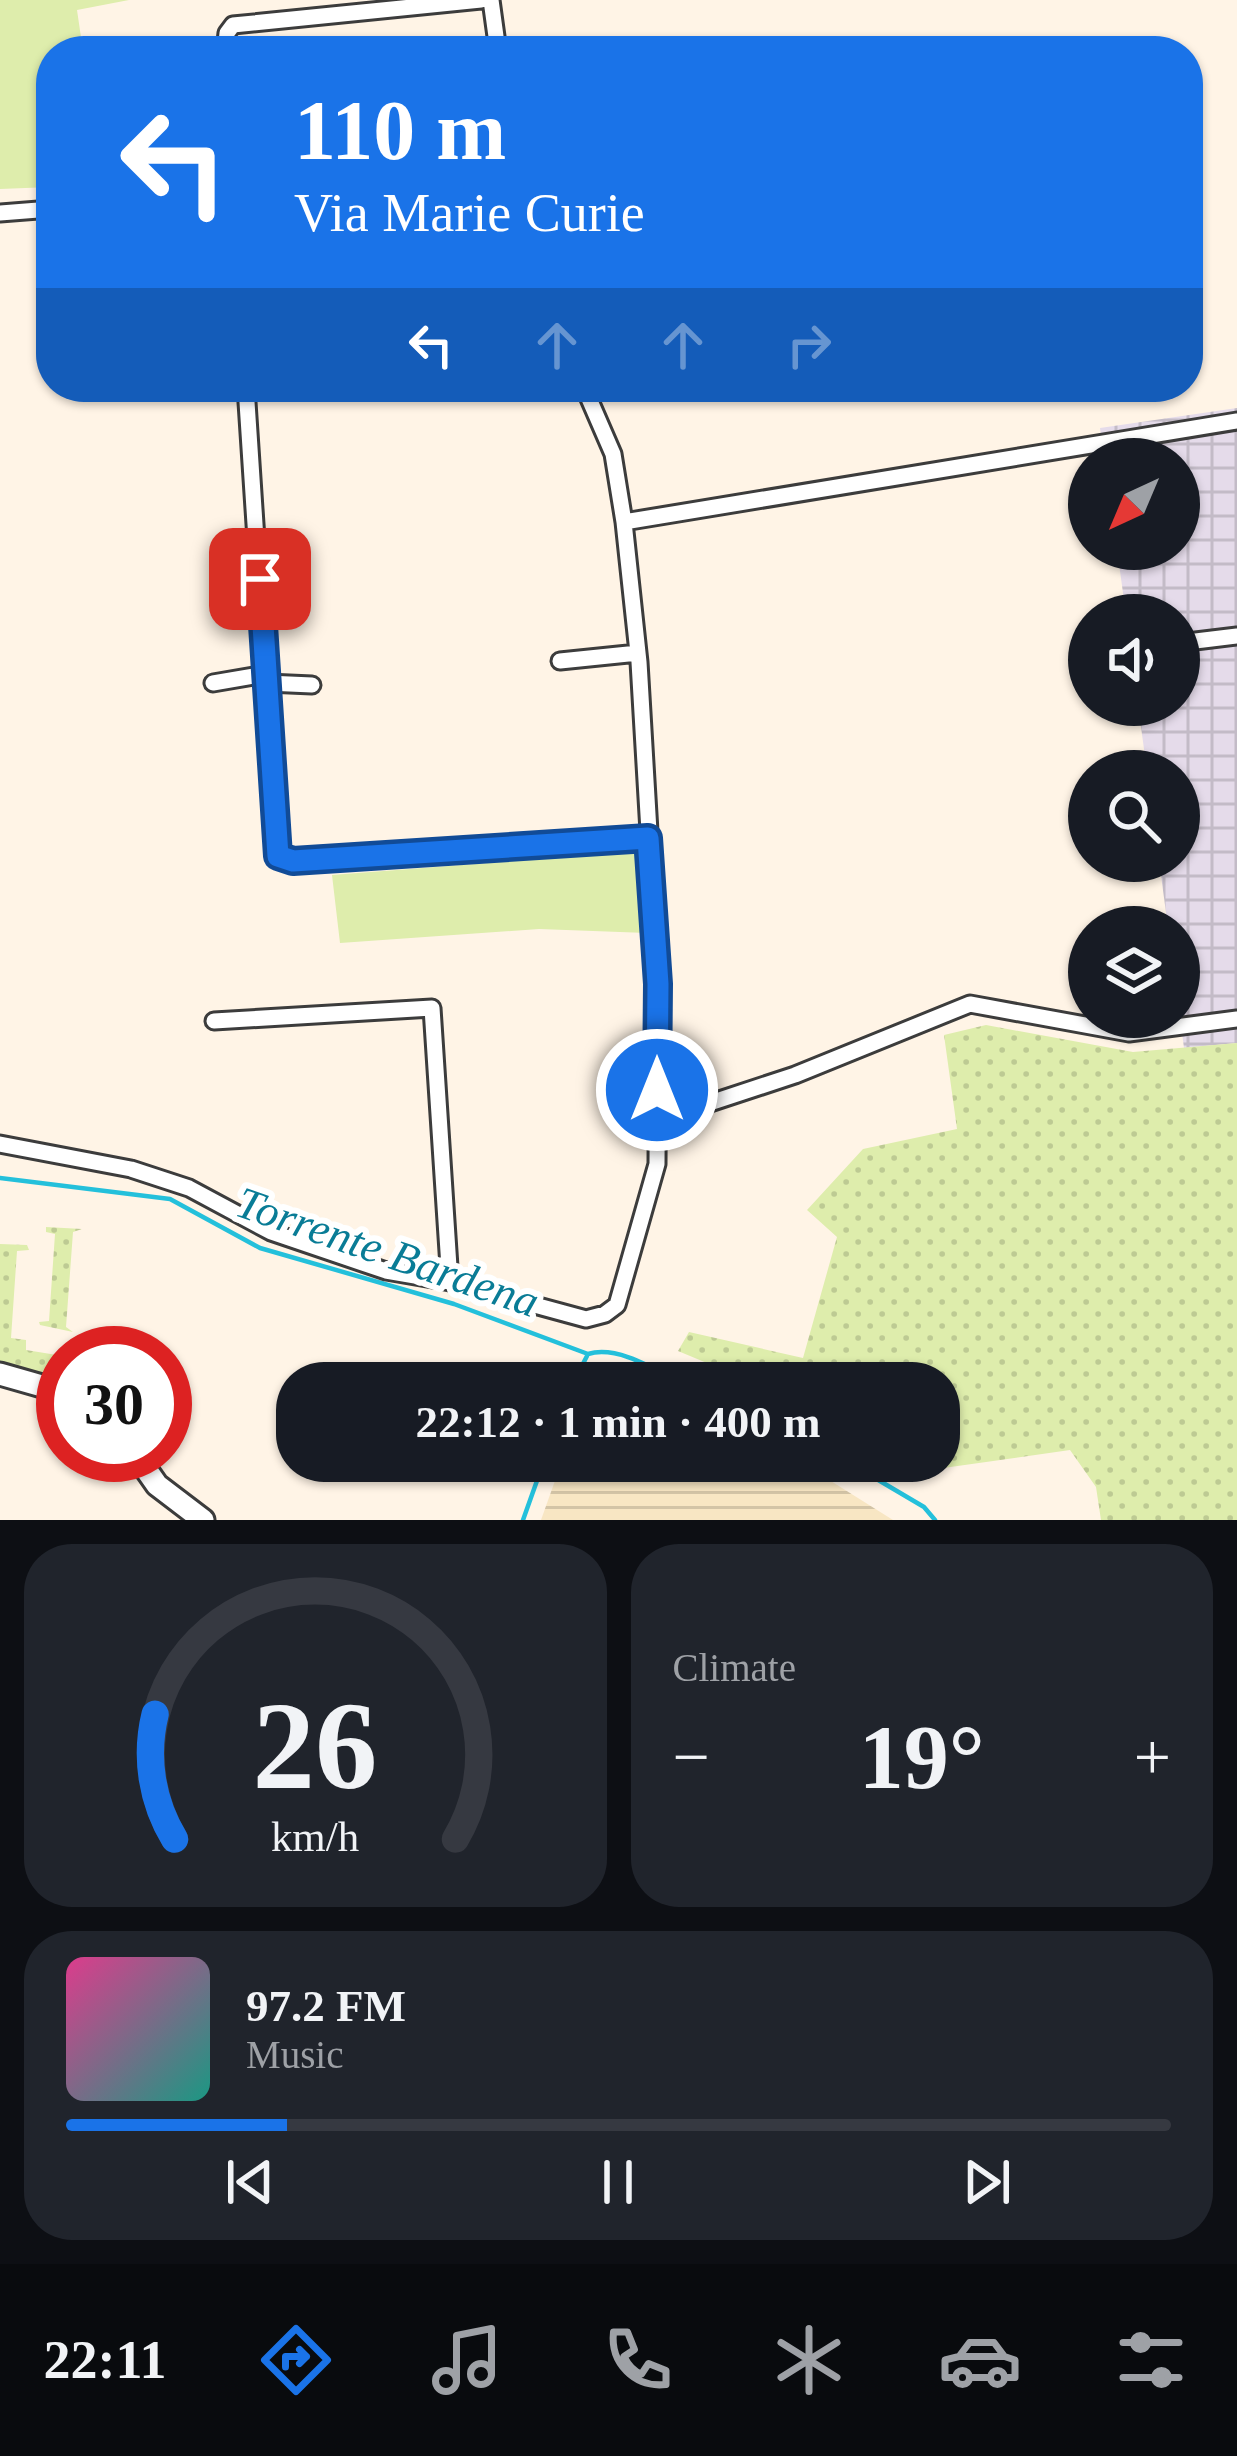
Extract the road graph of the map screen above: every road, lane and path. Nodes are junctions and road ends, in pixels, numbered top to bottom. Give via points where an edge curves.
1 (481, 0) edge
2 (491, 0) edge
3 (227, 36) edge
4 (496, 36) edge
5 (36, 210) edge
6 (0, 213) edge
7 (247, 402) edge
8 (590, 402) edge
9 (1237, 421) edge
10 (624, 522) junction
11 (1237, 636) edge
12 (1200, 640) edge
13 (638, 653) junction
14 (560, 661) dead end
15 (267, 679) junction
16 (213, 683) dead end
17 (312, 685) dead end
18 (648, 838) junction
19 (1237, 1019) edge
20 (214, 1022) dead end
21 (658, 1135) junction
22 (0, 1144) edge
23 (450, 1282) junction
24 (0, 1374) edge
25 (36, 1384) edge
26 (156, 1482) edge
27 (203, 1520) edge

1 - 3 street via 233,25
2 - 4 street
5 - 6 street
7 - 15 street
8 - 10 street via 613,454
9 - 10 street
10 - 13 street
11 - 12 street
13 - 14 street
13 - 18 street
15 - 16 street
15 - 17 street
15 - 18 street via 276,844 284,861
18 - 21 street
19 - 21 street via 1129,1034 970,1004 710,1103
20 - 23 street via 432,1008
21 - 23 street via 638,1241 617,1305 605,1314 586,1319
22 - 23 street via 131,1168 272,1232 386,1271
24 - 25 street
26 - 27 street

